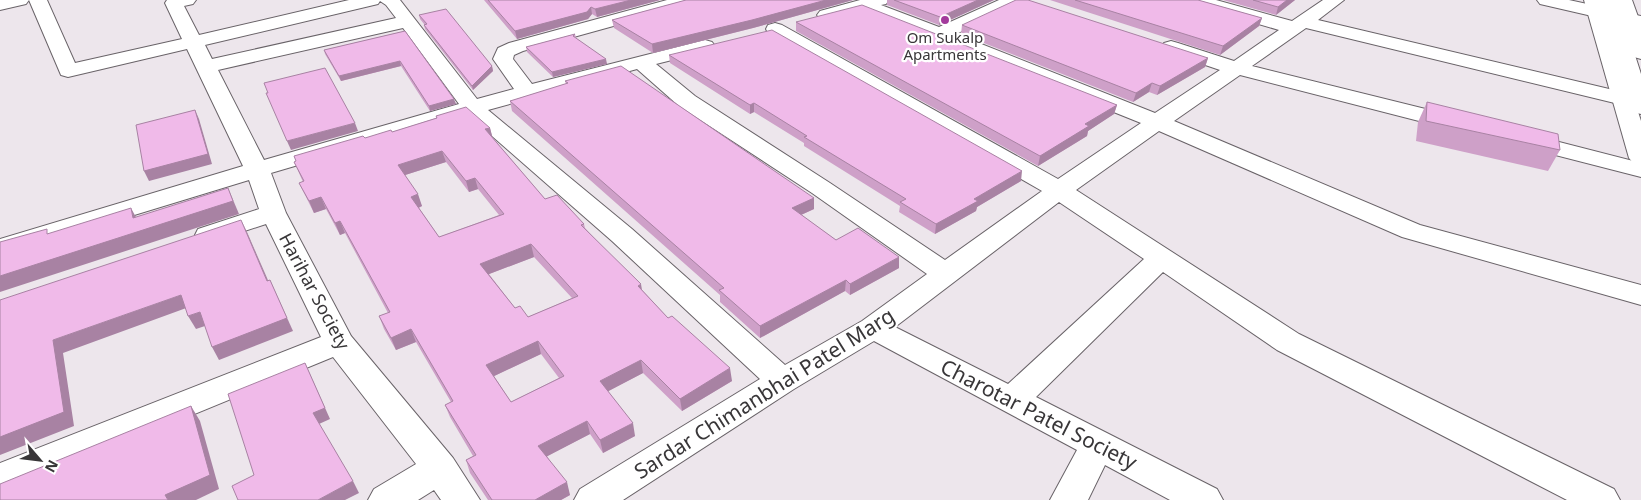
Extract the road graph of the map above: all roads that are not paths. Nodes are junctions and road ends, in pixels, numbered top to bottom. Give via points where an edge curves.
1 (20, 0) edge
2 (38, 0) edge
3 (372, 0) edge
4 (388, 0) edge
5 (687, 0) edge
6 (816, 0) edge
7 (1196, 0) edge
8 (1335, 0) edge
9 (1546, 0) edge
10 (177, 1) edge
11 (1025, 1) edge
12 (872, 2) edge
13 (0, 5) edge
14 (1615, 10) edge
15 (840, 11) junction
16 (407, 21) junction
17 (1298, 25) junction
18 (940, 34) junction
19 (193, 41) junction
20 (722, 42) edge
21 (1154, 42) edge
22 (1641, 52) edge
23 (641, 62) junction
24 (206, 67) junction
25 (1236, 68) junction
26 (528, 93) junction
27 (1632, 103) edge
28 (474, 108) junction
29 (1157, 122) junction
30 (1477, 129) edge
31 (1506, 136) edge
32 (1641, 158) edge
33 (257, 169) junction
34 (1641, 170) edge
35 (1060, 190) junction
36 (273, 213) junction
37 (188, 242) edge
38 (0, 248) edge
39 (1162, 258) junction
40 (946, 274) junction
41 (1641, 295) edge
42 (909, 301) junction
43 (873, 328) junction
44 (339, 342) junction
45 (790, 376) junction
46 (1012, 400) junction
47 (1098, 445) junction
48 (440, 468) junction
49 (0, 479) edge
50 (387, 500) edge
51 (461, 500) edge
52 (593, 500) edge
53 (1069, 500) edge
54 (1204, 500) edge
55 (1601, 500) edge

1 - 13 street
2 - 19 street via 68,71
3 - 19 street
4 - 16 street
5 - 26 street via 505,52 503,59
6 - 15 street
7 - 17 street
8 - 17 street
9 - 14 street
10 - 19 street, Harihar Society
11 - 18 street
12 - 15 street
12 - 18 street
14 - 22 street
14 - 27 street
15 - 35 street via 767,31
16 - 24 street
16 - 28 street
17 - 25 street
17 - 27 street
18 - 29 street
19 - 24 street, Harihar Society
20 - 23 street
21 - 25 street
23 - 26 street
23 - 40 street via 687,101
24 - 33 street, Harihar Society
25 - 29 street
25 - 30 street
26 - 28 street
27 - 32 street
28 - 33 street
28 - 45 street
29 - 35 street
29 - 41 street via 1411,231
31 - 34 street
33 - 36 street, Harihar Society
33 - 38 street
35 - 39 street
35 - 40 street
36 - 37 street
36 - 44 street, Harihar Society
39 - 46 street
39 - 55 street via 1288,342
40 - 42 street
42 - 43 street
42 - 45 street, Sardar Chimanbhai Patel Marg
43 - 45 street
43 - 46 street, Charotar Patel Society
44 - 48 street, Harihar Society
44 - 49 street
45 - 52 street, Sardar Chimanbhai Patel Marg
46 - 47 street, Charotar Patel Society
47 - 53 street
47 - 54 street, Charotar Patel Society
48 - 50 street
48 - 51 street, Harihar Society

